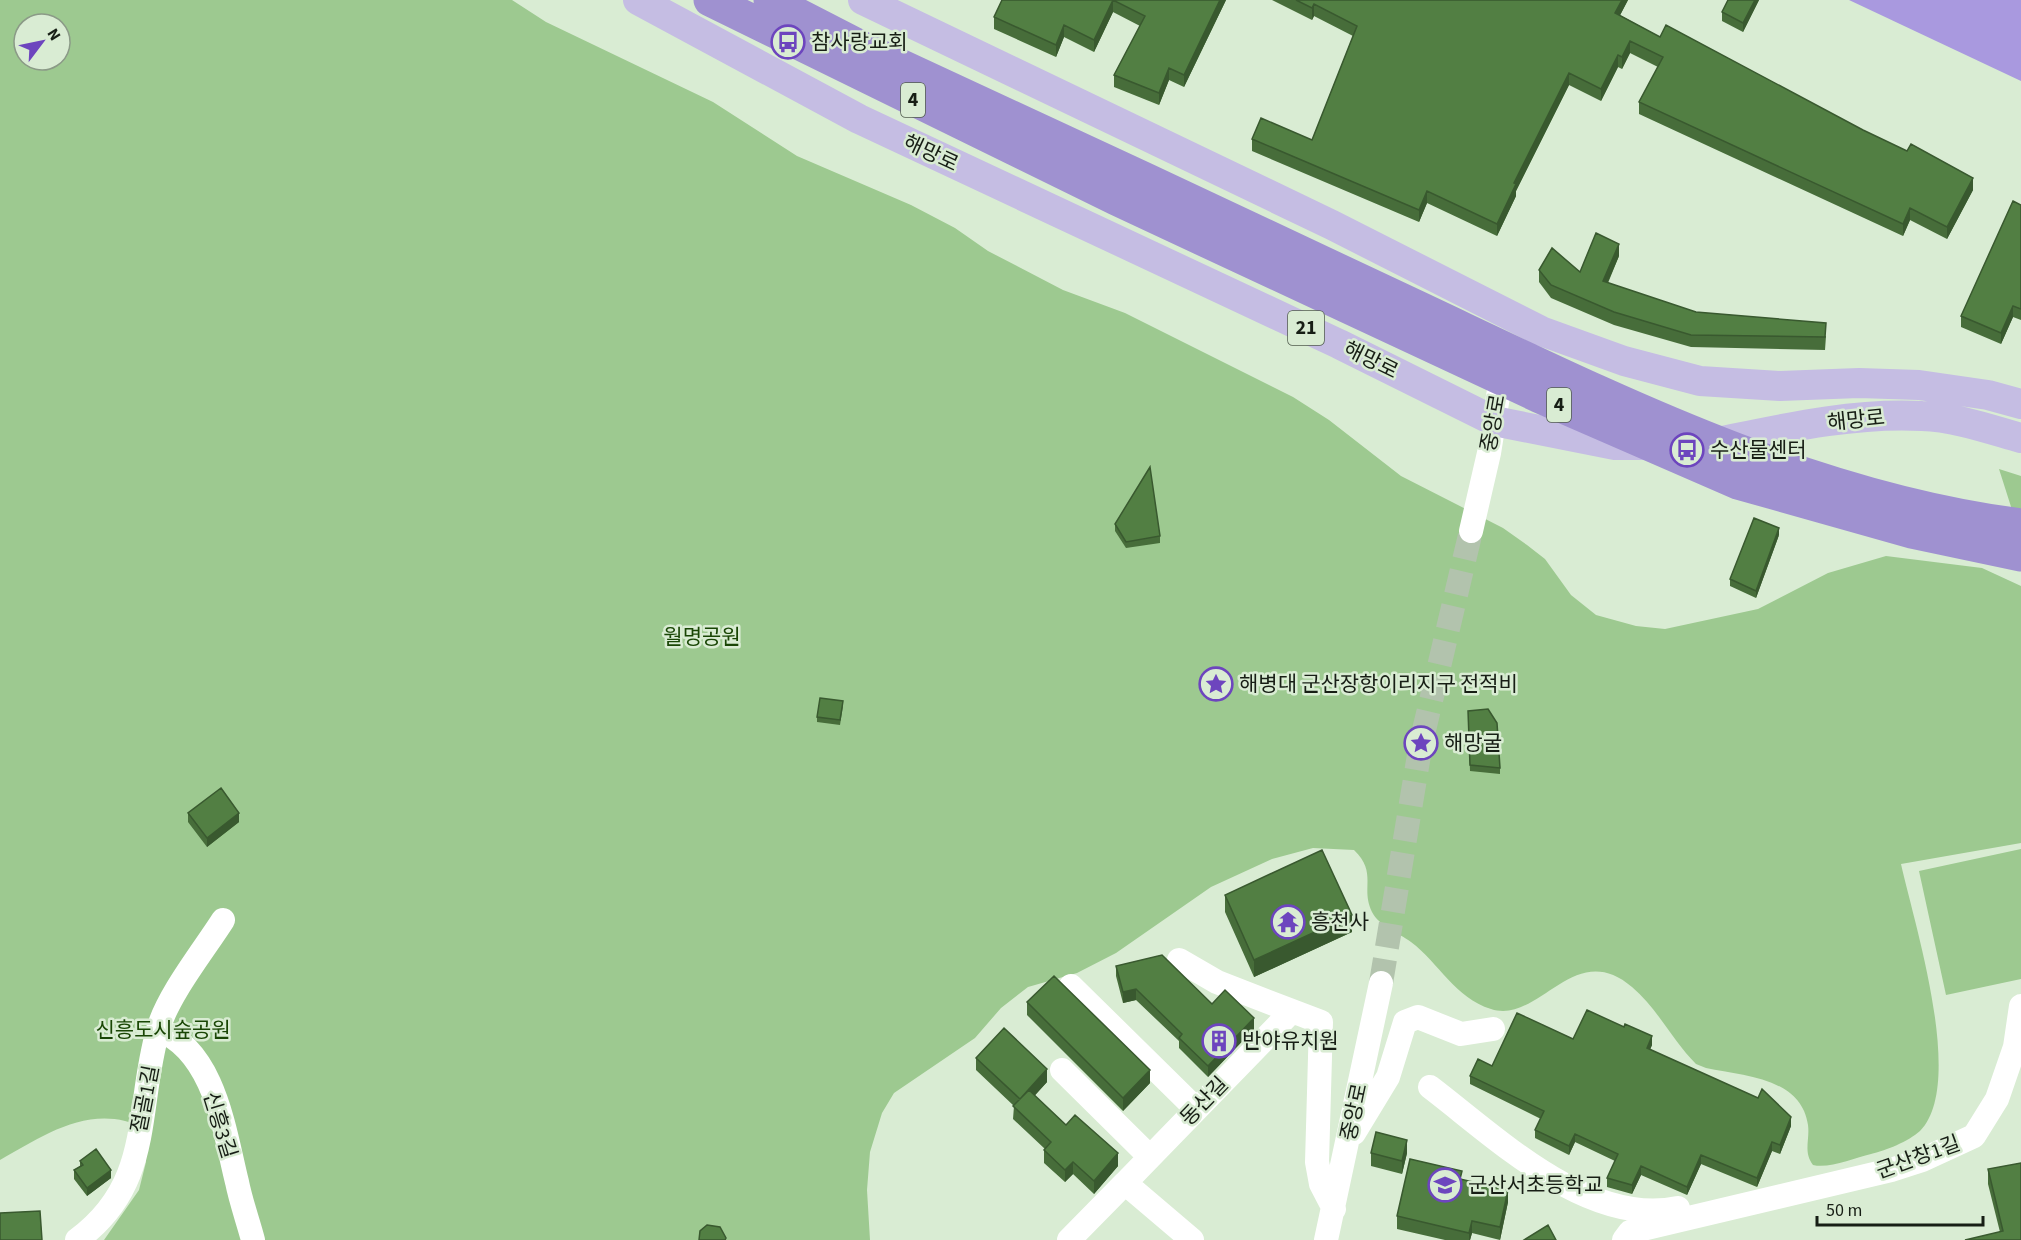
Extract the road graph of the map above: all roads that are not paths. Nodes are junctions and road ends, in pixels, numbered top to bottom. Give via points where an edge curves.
1 (638, 0) edge
2 (710, 0) edge
3 (770, 0) edge
4 (863, 0) edge
5 (1124, 186) junction
6 (1393, 256) junction
7 (1511, 315) junction
8 (1339, 344) junction
9 (2021, 404) edge
10 (1494, 421) junction
11 (2021, 438) edge
12 (2021, 525) edge
13 (1471, 531) tunnel mouth
14 (2021, 555) edge
15 (223, 920) dead end
16 (1179, 960) dead end
17 (1381, 983) tunnel mouth
18 (1071, 986) dead end
19 (2021, 1006) edge
20 (1292, 1011) junction
21 (158, 1029) junction
22 (1493, 1029) dead end
23 (1062, 1070) dead end
24 (1430, 1087) dead end
25 (1196, 1109) junction
26 (1347, 1142) junction
27 (1150, 1157) junction
28 (1125, 1183) junction
29 (1818, 1187) junction
30 (1334, 1209) junction
31 (76, 1240) edge
32 (253, 1240) edge
33 (1069, 1240) edge
34 (1192, 1240) edge
35 (1326, 1240) edge
36 (1624, 1240) edge

1 - 8 main road, 해망로 / 21 via 859,119
2 - 5 highway, 4
3 - 5 highway, 4
4 - 6 main road, 해망로
5 - 12 highway, 4 via 1742,452 1889,501
5 - 14 highway, 4 via 1538,396 1738,483 1912,531
6 - 7 main road, 해망로
6 - 8 main road via 1430,285 1442,307 1440,332 1425,346
7 - 9 main road, 해망로 via 1542,331 1624,361 1700,381 1780,386 1919,385
7 - 10 street, 중앙로
8 - 10 main road, 해망로 / 21
10 - 11 main road, 해망로 / 21 via 1615,444 1701,445 1786,428 1873,417 1923,416
10 - 13 street, 중앙로
15 - 21 street, 절골1길 via 169,1004
16 - 20 street via 1217,982
17 - 26 street, 중앙로
18 - 25 street
19 - 29 street, 군산창1길 via 2015,1047 1997,1099 1974,1137 1891,1170
20 - 25 street, 동산길
20 - 30 street via 1322,1022 1317,1162 1321,1184
21 - 31 street, 절골1길 via 135,1158 126,1185 96,1225
21 - 32 street, 신흥3길 via 185,1046 211,1090
22 - 26 street via 1461,1034 1418,1017 1405,1022 1388,1077
23 - 27 street
24 - 29 street via 1553,1178 1611,1205 1640,1212 1669,1210 1786,1183
25 - 27 street, 동산길
26 - 30 street, 중앙로
27 - 28 street, 동산길
28 - 33 street, 동산길
28 - 34 street
29 - 36 street, 군산창1길 via 1630,1232
30 - 35 street, 중앙로

